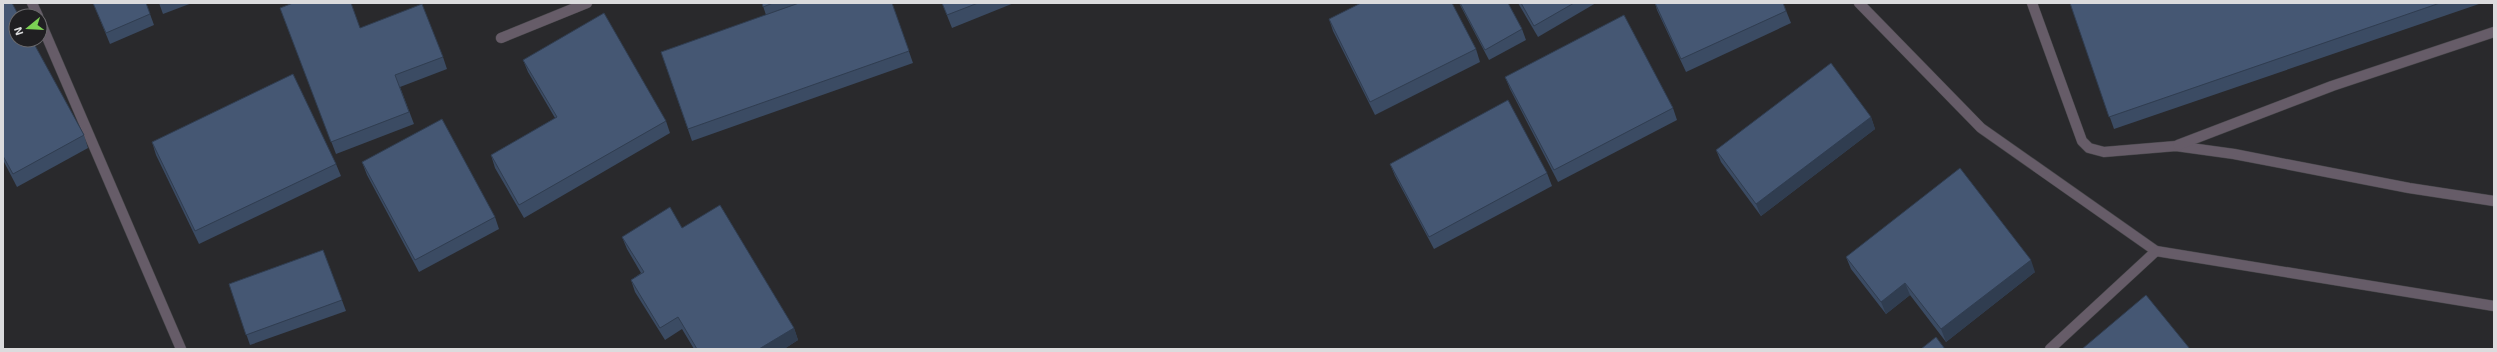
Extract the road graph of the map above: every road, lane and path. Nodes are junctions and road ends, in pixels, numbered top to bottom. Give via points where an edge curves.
1 (587, 3) edge
2 (1859, 3) edge
3 (2032, 3) edge
4 (2494, 32) edge
5 (501, 38) dead end
6 (48, 39) edge
7 (2176, 146) junction
8 (2494, 201) edge
9 (2156, 250) junction
10 (2494, 306) edge
11 (182, 349) edge
12 (2050, 349) edge

1 - 5 street
2 - 9 street via 1982,128
3 - 7 street via 2082,141 2089,148 2104,152
4 - 7 street via 2332,86
6 - 11 street
7 - 8 street
9 - 10 street
9 - 12 street

